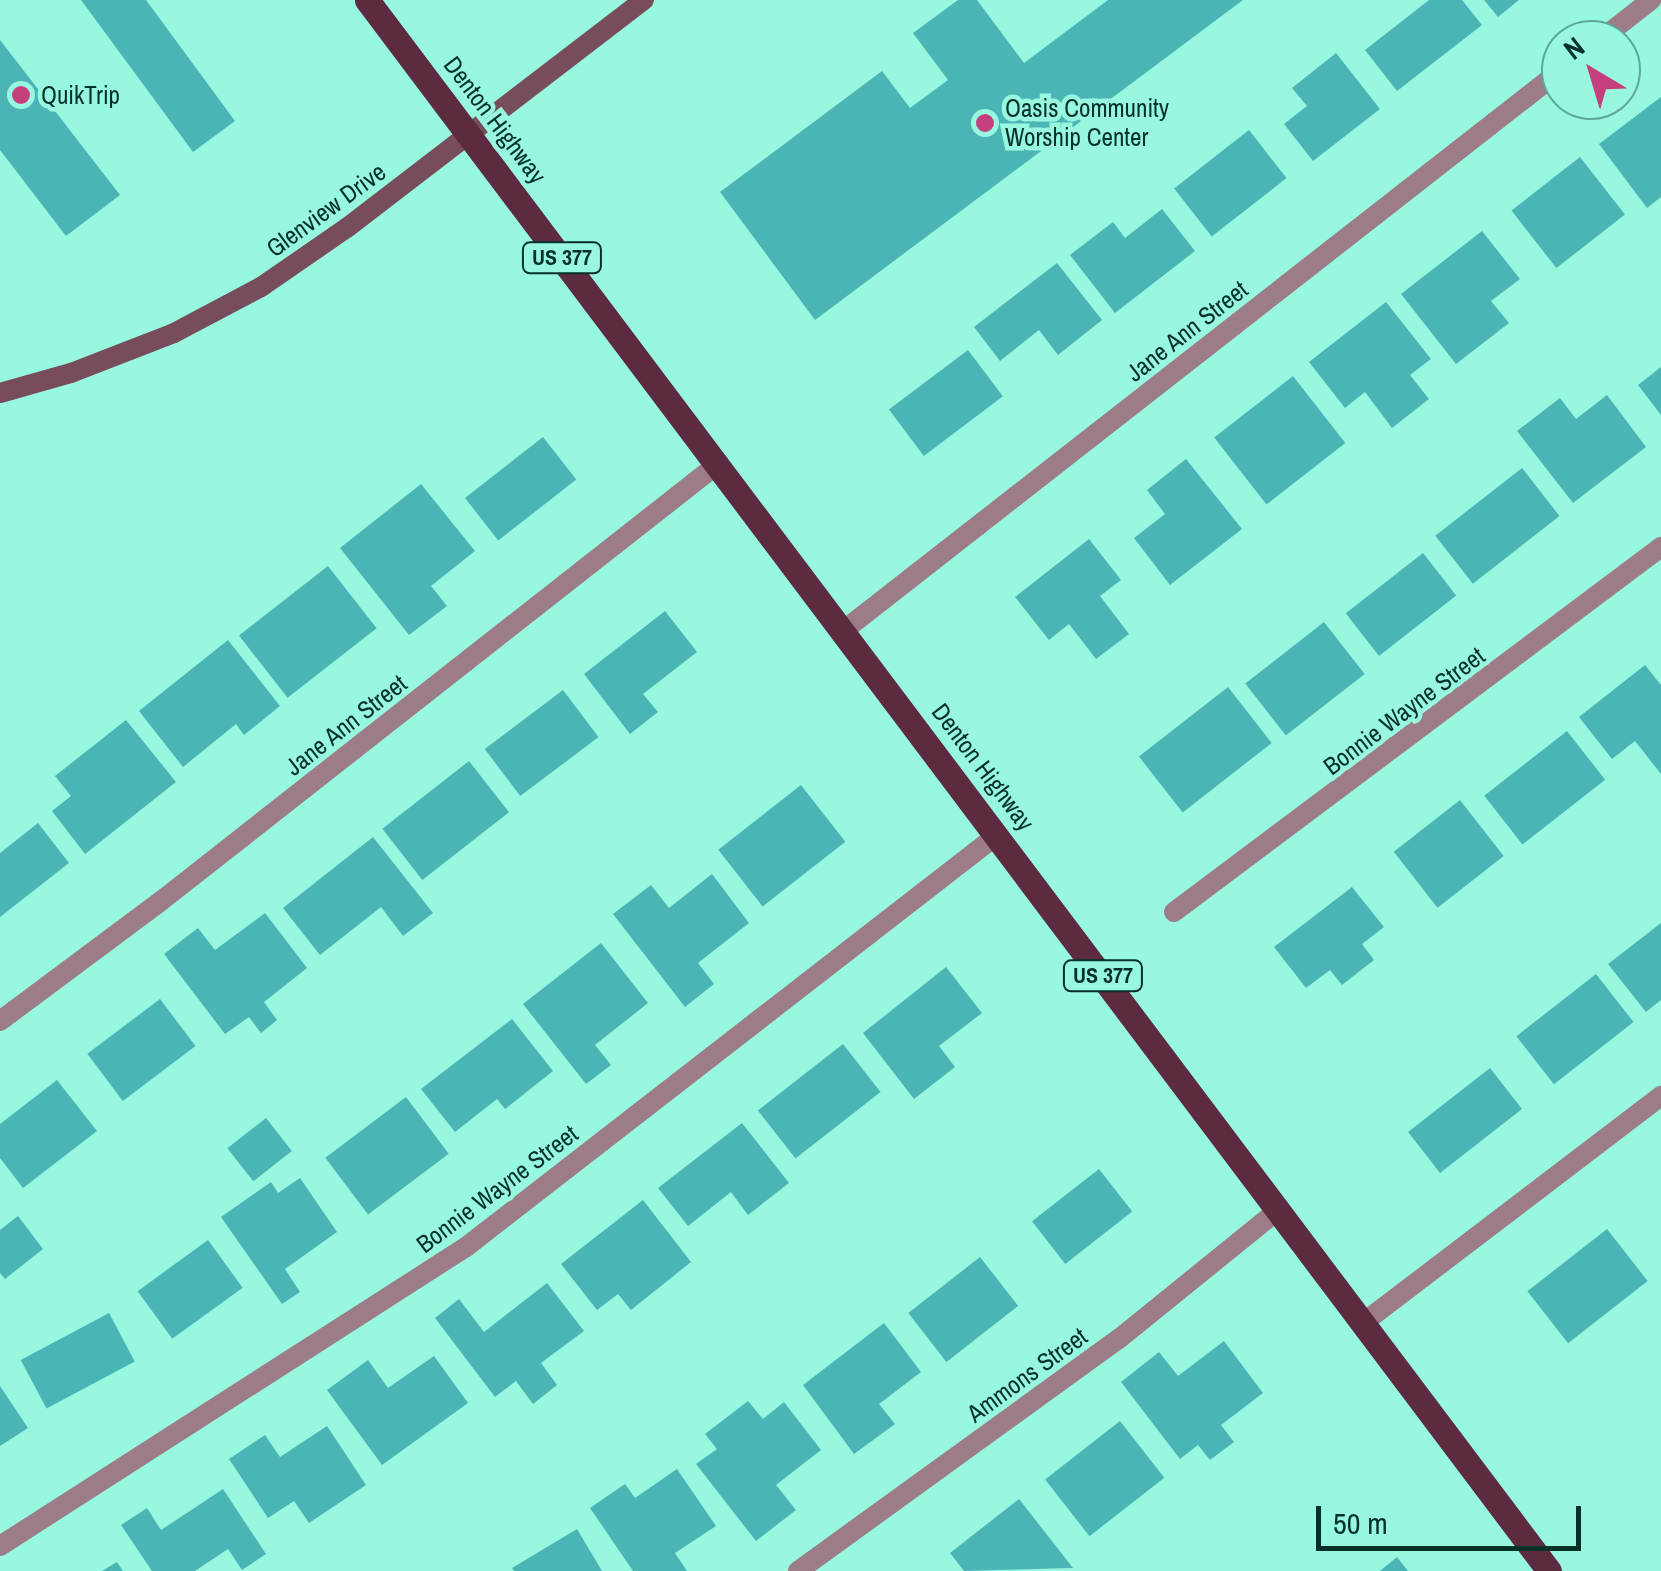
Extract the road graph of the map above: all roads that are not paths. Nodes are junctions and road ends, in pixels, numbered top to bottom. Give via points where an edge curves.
1 (367, 0) edge
2 (644, 0) edge
3 (1651, 0) edge
4 (1626, 20) edge
5 (1541, 86) edge
6 (468, 135) junction
7 (0, 393) edge
8 (719, 463) junction
9 (1661, 547) edge
10 (843, 631) junction
11 (997, 835) junction
12 (1174, 912) dead end
13 (0, 1021) edge
14 (1661, 1096) edge
15 (1278, 1210) junction
16 (1363, 1323) junction
17 (0, 1546) edge
18 (798, 1571) edge
19 (1550, 1571) edge

1 - 6 main road, Denton Highway / US 377
2 - 6 main road, Glenview Drive
3 - 4 street
5 - 10 street, Jane Ann Street
6 - 7 main road, Glenview Drive via 261,287 174,333
6 - 8 main road, Denton Highway / US 377
8 - 10 main road, Denton Highway / US 377
8 - 13 street, Jane Ann Street
9 - 12 street, Bonnie Wayne Street
10 - 11 main road, Denton Highway / US 377
11 - 15 main road, Denton Highway / US 377
11 - 17 street, Bonnie Wayne Street via 466,1248
14 - 16 street
15 - 16 main road, Denton Highway / US 377
15 - 18 street, Ammons Street via 1120,1338
16 - 19 main road, Denton Highway / US 377

